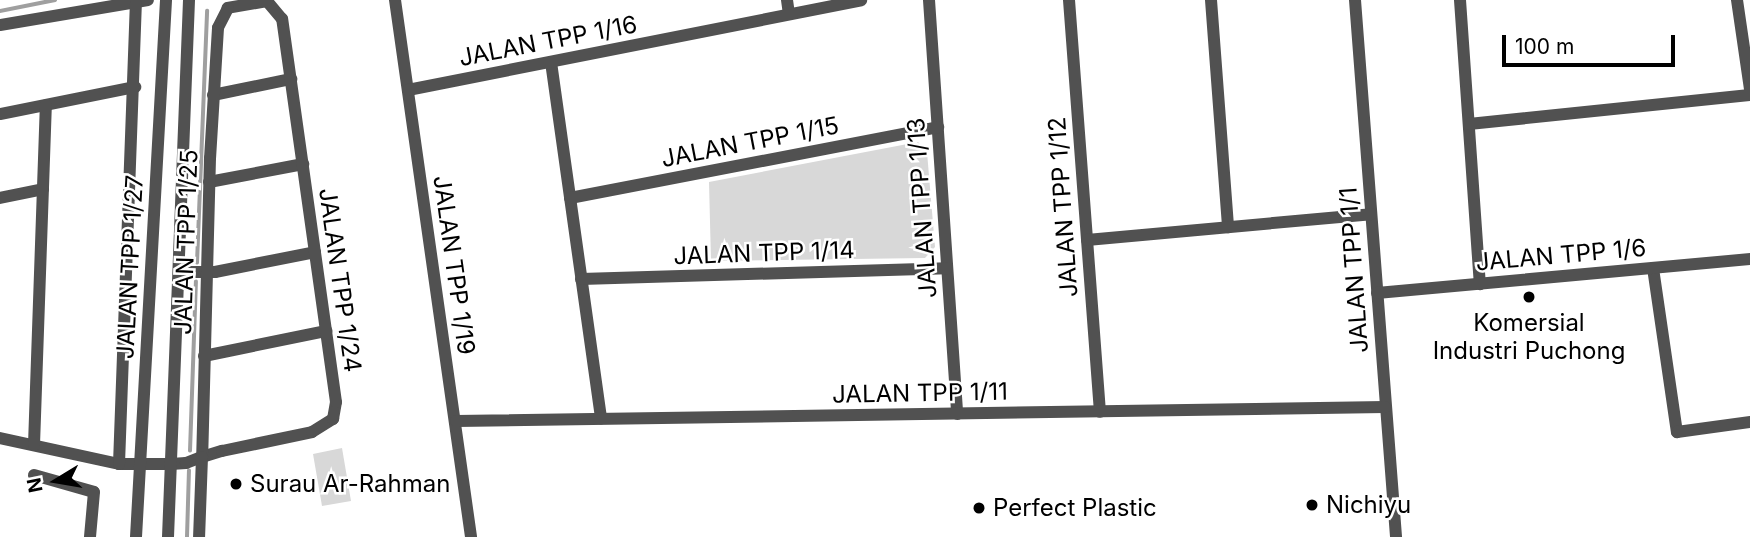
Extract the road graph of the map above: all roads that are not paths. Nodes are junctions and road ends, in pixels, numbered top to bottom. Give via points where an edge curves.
1 (166, 0) edge
2 (189, 0) edge
3 (395, 0) edge
4 (788, 0) edge
5 (861, 0) edge
6 (929, 0) edge
7 (1069, 0) edge
8 (1211, 0) edge
9 (1355, 0) edge
10 (1460, 0) edge
11 (1738, 0) edge
12 (142, 2) edge
13 (279, 10) joint
14 (789, 15) junction
15 (0, 25) edge
16 (551, 62) junction
17 (291, 79) junction
18 (135, 87) junction
19 (1750, 89) edge
20 (408, 90) junction
21 (213, 95) junction
22 (1750, 95) edge
23 (46, 104) junction
24 (0, 114) edge
25 (1469, 124) junction
26 (938, 127) junction
27 (303, 164) junction
28 (209, 182) junction
29 (43, 189) junction
30 (0, 198) edge
31 (570, 198) junction
32 (1371, 214) junction
33 (1227, 227) junction
34 (1087, 240) junction
35 (315, 252) junction
36 (1750, 259) edge
37 (947, 268) junction
38 (1653, 268) junction
39 (179, 272) junction
40 (206, 272) junction
41 (581, 279) junction
42 (1480, 284) junction
43 (1377, 293) junction
44 (326, 331) junction
45 (204, 356) junction
46 (1385, 407) junction
47 (1100, 412) junction
48 (957, 414) junction
49 (601, 419) junction
50 (456, 421) junction
51 (1750, 422) edge
52 (0, 438) edge
53 (34, 445) junction
54 (202, 457) junction
55 (119, 464) junction
56 (171, 464) junction
57 (140, 465) junction
58 (34, 475) dead end
59 (90, 537) edge
60 (136, 537) edge
61 (168, 537) edge
62 (199, 537) edge
63 (471, 537) edge
64 (1395, 537) edge

1 - 57 street, JALAN TPP 1/27
2 - 39 street, JALAN TPP 1/27
3 - 20 street, JALAN TPP 1/19
4 - 14 street
5 - 14 street, JALAN TPP 1/16
6 - 26 street, JALAN TPP 1/13
7 - 34 street, JALAN TPP 1/12
8 - 33 street
9 - 32 street, JALAN TPP 1/1
10 - 25 street
11 - 19 street
12 - 15 street
12 - 18 street, JALAN TPP 1/27
13 - 17 street, JALAN TPP 1/24
13 - 21 street, JALAN TPP 1/25 via 261,0 222,13
14 - 16 street, JALAN TPP 1/16
16 - 20 street, JALAN TPP 1/16
16 - 31 street
17 - 21 street
17 - 27 street, JALAN TPP 1/24
18 - 23 street
18 - 55 street, JALAN TPP 1/27
20 - 50 street, JALAN TPP 1/19
21 - 28 street, JALAN TPP 1/25
22 - 25 street
23 - 24 street
23 - 29 street
25 - 42 street
26 - 31 street, JALAN TPP 1/15
26 - 37 street, JALAN TPP 1/13
27 - 28 street
27 - 35 street, JALAN TPP 1/24
28 - 40 street, JALAN TPP 1/25
29 - 30 street
29 - 53 street
31 - 41 street
32 - 33 street
32 - 43 street, JALAN TPP 1/1
33 - 34 street
34 - 47 street, JALAN TPP 1/12
35 - 40 street
35 - 44 street, JALAN TPP 1/24
36 - 38 street, JALAN TPP 1/6
37 - 41 street, JALAN TPP 1/14
37 - 48 street, JALAN TPP 1/13
38 - 42 street, JALAN TPP 1/6
38 - 51 street via 1677,432
39 - 40 street
39 - 56 street, JALAN TPP 1/27
40 - 45 street, JALAN TPP 1/25
41 - 49 street
42 - 43 street, JALAN TPP 1/6
43 - 46 street, JALAN TPP 1/1
44 - 45 street
44 - 54 street, JALAN TPP 1/24 via 336,402 328,426
45 - 54 street, JALAN TPP 1/25
46 - 47 street, JALAN TPP 1/11
46 - 64 street, JALAN TPP 1/1
47 - 48 street, JALAN TPP 1/11
48 - 49 street, JALAN TPP 1/11
49 - 50 street, JALAN TPP 1/11
50 - 63 street, JALAN TPP 1/19
52 - 53 street
53 - 55 street
54 - 56 street
54 - 62 street, JALAN TPP 1/25
55 - 57 street
56 - 57 street
56 - 61 street, JALAN TPP 1/27
57 - 60 street, JALAN TPP 1/27
58 - 59 street via 94,492

